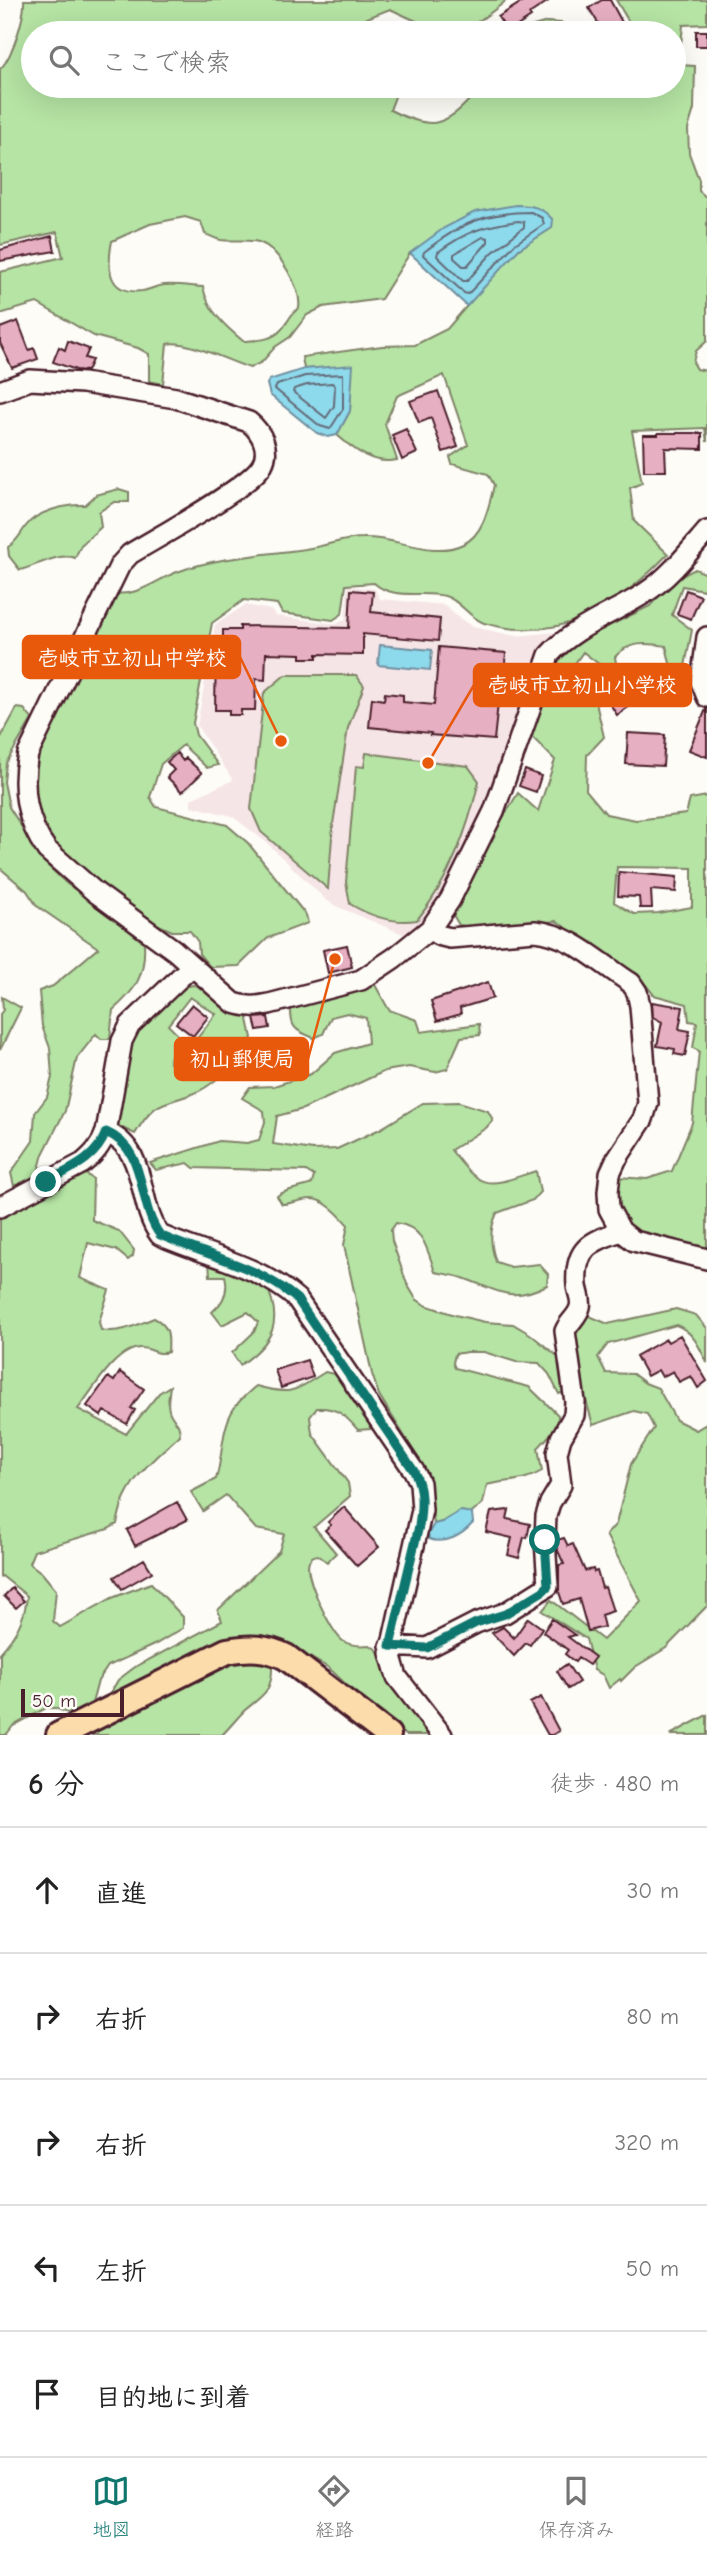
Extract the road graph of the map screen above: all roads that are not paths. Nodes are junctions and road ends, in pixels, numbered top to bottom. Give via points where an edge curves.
1 (0, 391) edge
2 (707, 531) edge
3 (707, 637) edge
4 (707, 697) edge
5 (430, 929) junction
6 (192, 966) junction
7 (106, 1132) junction
8 (0, 1207) edge
9 (621, 1231) junction
10 (707, 1259) edge
11 (390, 1646) junction
12 (59, 1735) edge
13 (388, 1735) edge
14 (442, 1735) edge

1 - 6 street via 30,380 49,380 152,392 248,422 257,429 265,447 263,464 256,473 130,554 120,565 28,754 23,779 27,805 47,850
2 - 5 street via 649,590 561,641 549,655 494,811 450,900
3 - 4 street via 701,682
5 - 6 street via 361,980 254,1007 234,1003
5 - 9 street via 450,938 549,933 631,983 637,992 648,1103 610,1173 609,1209
6 - 7 street via 147,1006 121,1041
7 - 8 street via 83,1163
7 - 11 street via 118,1137 131,1153 148,1213 160,1235 248,1268 297,1299 414,1471 422,1510
9 - 10 street via 648,1246
9 - 11 street via 592,1241 578,1265 580,1309 565,1331 575,1415 561,1438 557,1453 561,1485 545,1516 548,1586 505,1614 427,1648
11 - 14 street via 397,1678
12 - 13 main road via 227,1651 243,1648 273,1650 286,1657

